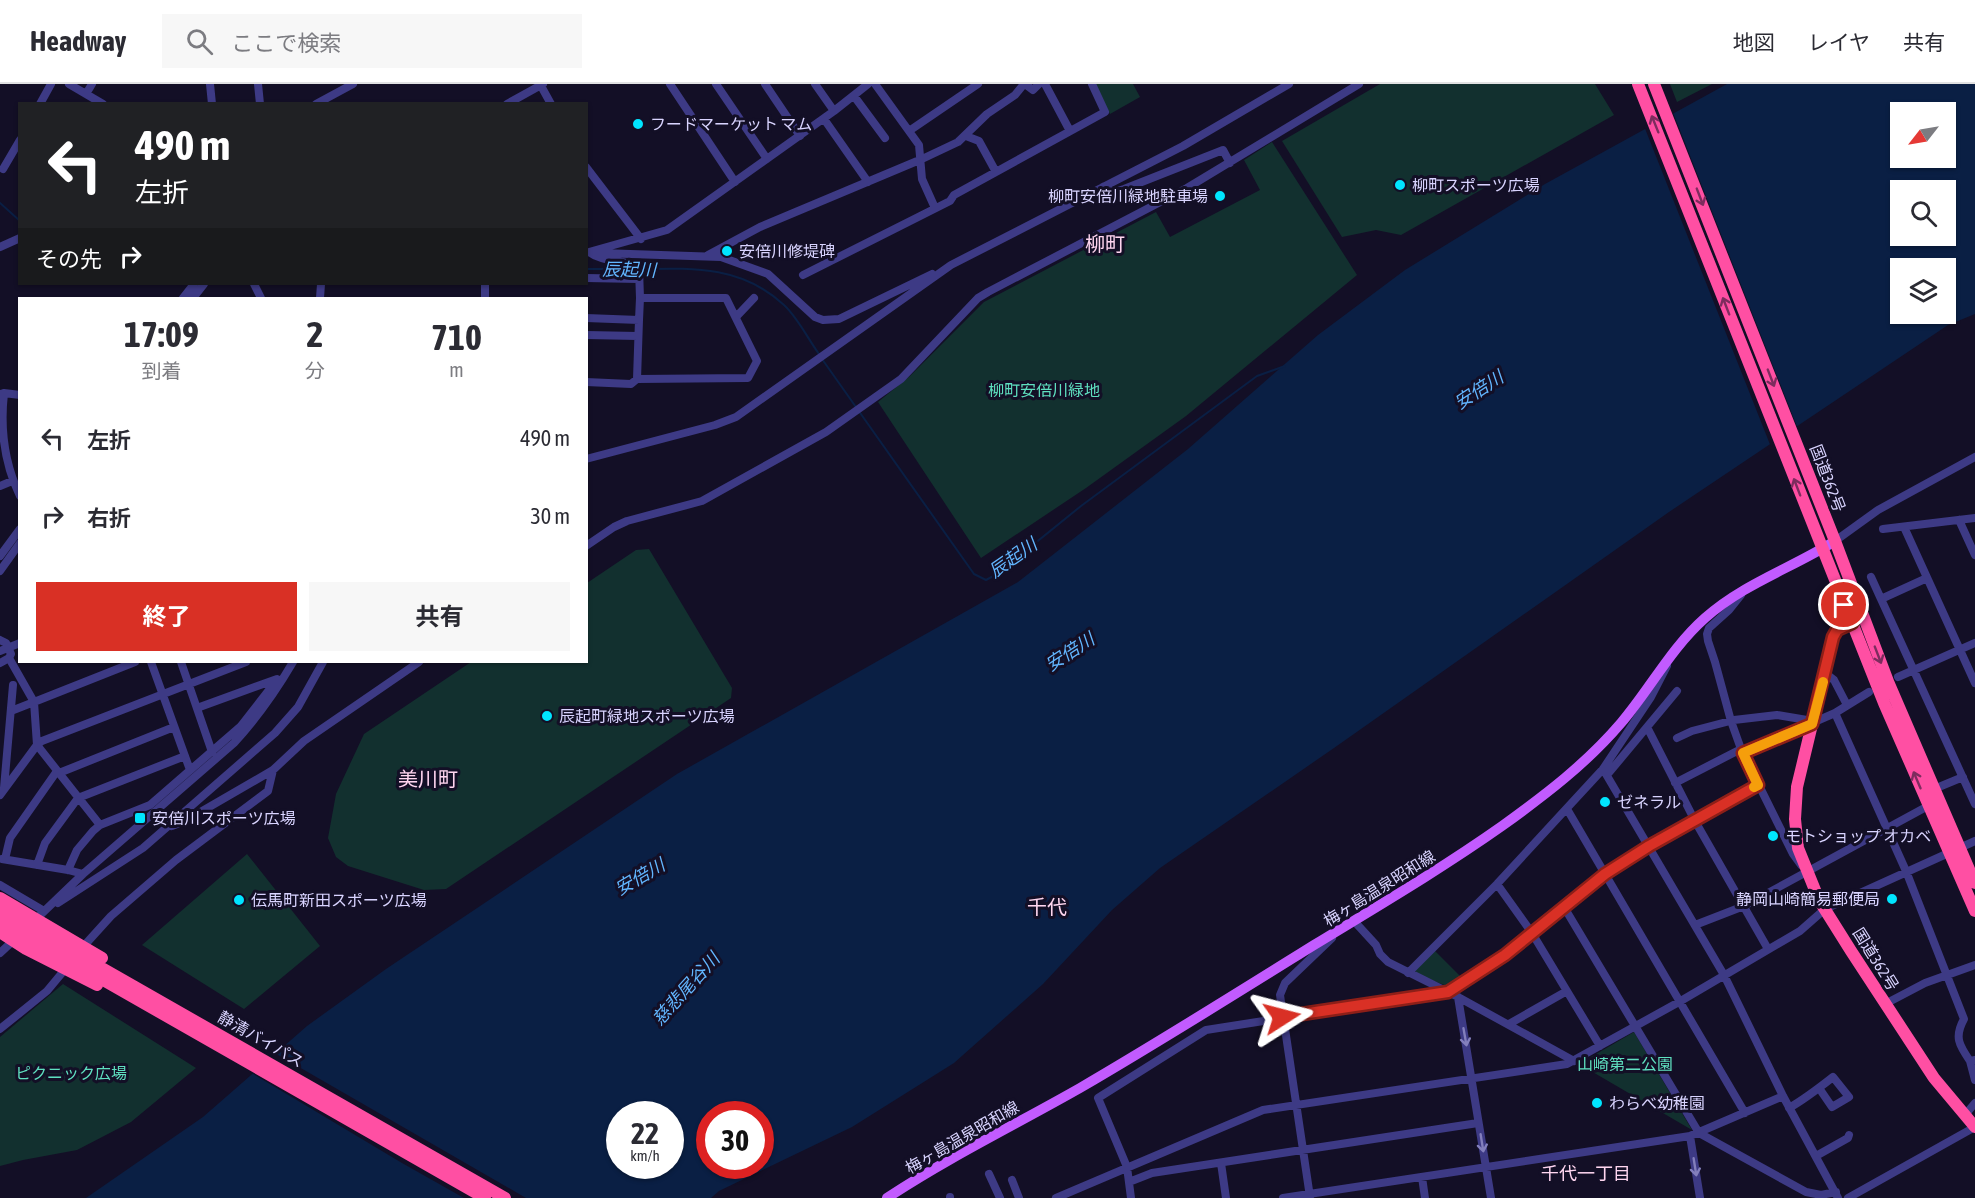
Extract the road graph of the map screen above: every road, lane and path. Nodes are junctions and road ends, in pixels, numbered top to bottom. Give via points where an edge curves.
1 (51, 84) edge
2 (69, 84) edge
3 (92, 84) edge
4 (210, 84) edge
5 (258, 84) edge
6 (353, 84) edge
7 (541, 84) edge
8 (671, 84) edge
9 (716, 84) edge
10 (765, 84) edge
11 (815, 84) edge
12 (868, 84) edge
13 (875, 84) edge
14 (978, 84) edge
15 (1025, 84) edge
16 (1039, 84) edge
17 (1045, 84) edge
18 (1092, 84) edge
19 (1289, 84) edge
20 (1359, 84) edge
21 (1638, 84) edge
22 (1654, 84) edge
23 (86, 94) junction
24 (854, 96) junction
25 (41, 102) edge
26 (98, 102) edge
27 (212, 102) edge
28 (260, 102) edge
29 (320, 102) edge
30 (510, 102) edge
31 (550, 102) edge
32 (834, 111) junction
33 (824, 119) junction
34 (909, 131) junction
35 (1070, 131) junction
36 (800, 136) junction
37 (966, 136) junction
38 (885, 138) dead end
39 (18, 143) edge
40 (767, 159) junction
41 (922, 159) junction
42 (1230, 163) junction
43 (3, 169) dead end
44 (588, 170) edge
45 (996, 172) junction
46 (735, 182) junction
47 (868, 182) junction
48 (1103, 187) junction
49 (935, 208) junction
50 (18, 239) edge
51 (640, 239) junction
52 (0, 247) edge
53 (588, 253) edge
54 (708, 255) junction
55 (951, 265) junction
56 (803, 275) dead end
57 (588, 278) edge
58 (639, 279) junction
59 (193, 285) edge
60 (184, 297) edge
61 (640, 298) junction
62 (754, 298) dead end
63 (736, 317) junction
64 (588, 318) edge
65 (639, 320) junction
66 (588, 335) edge
67 (638, 336) junction
68 (637, 379) junction
69 (588, 382) edge
70 (2, 394) edge
71 (18, 395) edge
72 (1975, 457) edge
73 (588, 458) edge
74 (12, 481) junction
75 (0, 486) edge
76 (18, 492) edge
77 (1975, 518) edge
78 (1959, 520) junction
79 (1904, 527) junction
80 (1883, 529) dead end
81 (18, 532) edge
82 (1833, 538) junction
83 (588, 545) edge
84 (18, 546) edge
85 (1820, 546) junction
86 (1975, 555) edge
87 (0, 556) edge
88 (0, 571) edge
89 (1871, 577) dead end
90 (1927, 578) junction
91 (1752, 585) junction
92 (1881, 599) junction
93 (1852, 623) junction
94 (0, 640) edge
95 (1975, 643) edge
96 (18, 645) edge
97 (9, 648) junction
98 (1959, 650) junction
99 (0, 651) edge
100 (1672, 656) junction
101 (9, 658) junction
102 (0, 663) edge
103 (132, 663) edge
104 (151, 663) edge
105 (181, 663) edge
106 (243, 663) edge
107 (292, 663) edge
108 (322, 663) edge
109 (418, 663) edge
110 (1914, 670) junction
111 (1825, 673) junction
112 (281, 677) junction
113 (1898, 677) dead end
114 (1975, 683) edge
115 (189, 684) junction
116 (13, 685) dead end
117 (1677, 691) dead end
118 (1869, 692) dead end
119 (163, 695) junction
120 (34, 702) junction
121 (1847, 705) junction
122 (197, 708) junction
123 (11, 711) junction
124 (1835, 713) junction
125 (1731, 722) junction
126 (1813, 722) junction
127 (174, 727) junction
128 (1647, 727) junction
129 (1677, 738) dead end
130 (37, 745) junction
131 (1742, 751) junction
132 (212, 752) junction
133 (185, 756) junction
134 (190, 770) junction
135 (273, 770) junction
136 (58, 772) junction
137 (1605, 772) junction
138 (1963, 777) junction
139 (1675, 783) junction
140 (1758, 785) junction
141 (1934, 789) junction
142 (2, 792) edge
143 (78, 798) junction
144 (1975, 804) edge
145 (1928, 806) junction
146 (1567, 809) junction
147 (1695, 820) junction
148 (100, 825) junction
149 (165, 829) junction
150 (1887, 829) junction
151 (1975, 841) edge
152 (1649, 846) junction
153 (1954, 850) junction
154 (2, 859) edge
155 (37, 865) junction
156 (68, 870) junction
157 (1906, 871) junction
158 (1807, 873) junction
159 (83, 874) junction
160 (1605, 874) junction
161 (1975, 883) edge
162 (1497, 884) junction
163 (0, 885) edge
164 (0, 898) edge
165 (1744, 906) junction
166 (1564, 907) junction
167 (1825, 909) junction
168 (0, 910) edge
169 (45, 910) junction
170 (1975, 910) edge
171 (0, 921) edge
172 (1354, 921) junction
173 (1695, 925) junction
174 (1340, 929) junction
175 (0, 933) edge
176 (1532, 933) junction
177 (2, 949) edge
178 (1768, 949) junction
179 (1975, 965) edge
180 (1408, 973) junction
181 (1724, 975) junction
182 (1948, 976) junction
183 (1567, 991) junction
184 (1448, 992) junction
185 (1458, 997) junction
186 (1679, 1002) junction
187 (1885, 1004) junction
188 (1282, 1017) junction
189 (1509, 1024) junction
190 (1635, 1026) junction
191 (0, 1029) edge
192 (195, 1032) junction
193 (216, 1033) junction
194 (1600, 1046) junction
195 (1972, 1060) edge
196 (1574, 1061) junction
197 (1472, 1078) junction
198 (1975, 1080) edge
199 (1819, 1088) dead end
200 (1783, 1096) junction
201 (1975, 1103) edge
202 (1296, 1105) junction
203 (1789, 1108) junction
204 (1745, 1113) junction
205 (1965, 1115) junction
206 (1478, 1123) junction
207 (1975, 1127) edge
208 (1694, 1135) junction
209 (1849, 1135) dead end
210 (1303, 1150) junction
211 (1816, 1156) junction
212 (1221, 1163) junction
213 (1127, 1167) junction
214 (1485, 1167) junction
215 (989, 1174) dead end
216 (1422, 1177) junction
217 (1012, 1180) dead end
218 (1129, 1182) junction
219 (1837, 1195) edge
220 (1310, 1196) edge
221 (485, 1198) edge
222 (505, 1198) edge
223 (887, 1198) edge
224 (1000, 1198) edge
225 (1019, 1198) edge
226 (1056, 1198) edge
227 (1131, 1198) edge
228 (1226, 1198) edge
229 (1283, 1198) edge
230 (1425, 1198) edge
231 (1491, 1198) edge
232 (1700, 1198) edge
233 (1848, 1198) edge

1 - 25 street
2 - 23 street
3 - 23 street
4 - 27 street
5 - 28 street
6 - 29 street
7 - 30 street
7 - 31 street
8 - 46 street
9 - 40 street
10 - 36 street
11 - 32 street
12 - 24 street
13 - 34 street
14 - 34 street
15 - 16 street via 1034,90
15 - 37 street
17 - 35 street
18 - 35 street via 1105,112
19 - 48 street
20 - 42 street
85 -> 21 highway, 国道362号
22 -> 82 highway, 国道362号
23 - 26 street
24 - 32 street
24 - 38 street
32 - 33 street
33 - 36 street
33 - 47 street
34 - 41 street via 919,145
35 - 45 street
36 - 40 street
37 - 41 street
37 - 45 street via 980,141
39 - 43 street
40 - 46 street
41 - 47 street
41 - 49 street via 922,179
42 - 48 street via 1223,150 1124,189 1113,192
42 - 83 street via 978,298 901,379 840,422 710,498 627,521
44 - 51 street
45 - 49 street
46 - 51 street via 667,230
47 - 54 street via 750,231
48 - 55 street
49 - 56 street
50 - 52 street
51 - 53 street
53 - 54 street
53 - 58 street via 598,259 633,264 639,269
54 - 55 street via 768,274 823,320 839,319
55 - 73 street via 744,412 725,422
57 - 58 street
58 - 61 street
59 - 60 street
61 - 63 street via 726,298
61 - 65 street
62 - 63 street
63 - 68 street via 757,360 748,378
64 - 65 street
65 - 67 street
66 - 67 street
67 - 68 street
68 - 69 street via 631,384
70 - 71 street
70 - 74 street via 5,455
72 - 82 street
74 - 75 street
74 - 76 street
77 - 78 street
78 - 79 street
78 - 86 street
79 - 80 street
79 - 90 street
81 - 87 street
82 - 85 main road, 梅ヶ島温泉昭和線
82 -> 141 highway, 国道362号
84 - 88 street
85 - 91 main road, 梅ヶ島温泉昭和線
85 - 93 highway, 国道362号
89 - 92 street
90 - 92 street
90 - 98 street
91 - 100 main road, 梅ヶ島温泉昭和線 via 1705,618
91 - 125 street via 1707,634
92 - 110 street
93 - 111 highway, 国道362号 via 1837,630 1833,637
145 -> 93 highway, 国道362号
94 - 97 street
95 - 98 street
96 - 97 street
97 - 99 street
97 - 101 street
98 - 110 street
98 - 114 street
100 - 137 street
100 - 172 main road, 梅ヶ島温泉昭和線 via 1620,723 1563,780 1427,877
101 - 102 street
101 - 120 street
103 - 120 street
104 - 119 street
105 - 115 street
106 - 115 street
107 - 112 street
108 - 149 street via 288,720
109 - 135 street via 304,741
110 - 113 street
110 - 138 street
111 - 121 street via 1834,680
111 - 126 highway, 国道362号
112 - 122 street
112 - 132 street via 245,722
112 - 159 street via 254,721 234,743
115 - 119 street
115 - 122 street
116 - 123 street
117 - 128 street
118 - 121 street
119 - 127 street
119 - 130 street
120 - 123 street
120 - 130 street
121 - 124 street
122 - 132 street
123 - 142 street
124 - 126 street
124 - 150 street
125 - 126 street via 1777,715
125 - 129 street
125 - 131 street
126 - 131 street
126 - 158 highway, 国道362号 via 1797,787 1795,819 1798,848
127 - 133 street
127 - 136 street
128 - 137 street
128 - 139 street
130 - 136 street
130 - 142 street
131 - 139 street
131 - 140 street
132 - 134 street
133 - 134 street
133 - 143 street
134 - 148 street via 150,805
135 - 149 street
135 - 191 street via 268,791 111,916 47,991
136 - 143 street
136 - 154 street via 10,838
137 - 146 street
137 - 152 street
138 - 141 street
138 - 144 street
139 - 147 street
140 - 147 street
140 - 158 street
141 - 153 highway, 国道362号
143 - 148 street
143 - 155 street via 45,843
145 - 150 street
145 - 153 highway, 国道362号
146 - 160 street
146 - 162 street
147 - 152 street
147 - 165 street
148 - 156 street via 81,843
149 - 169 street via 143,848
150 - 157 street
150 - 158 street
151 - 153 street
152 - 160 street
152 - 173 street
153 - 157 street
153 - 161 highway, 国道362号
153 - 170 highway, 国道362号
154 - 155 street
155 - 156 street
156 - 159 street
157 - 167 street
157 - 182 street
158 - 165 street
158 - 167 highway, 国道362号
159 - 169 street
160 - 166 street
160 - 186 street
162 - 176 street
162 - 180 street
163 - 169 street
164 - 193 highway, bridge via 132,976
165 - 173 street
165 - 178 street
166 - 176 street
166 - 190 street
167 - 178 street
167 - 187 highway, 国道362号
168 - 193 highway, 静清バイパス, bridge
169 - 177 street
171 - 192 highway, 静清バイパス, bridge
172 - 174 main road, 梅ヶ島温泉昭和線
172 - 180 street via 1388,962
173 - 181 street
174 - 188 street via 1281,988
174 - 223 main road, 梅ヶ島温泉昭和線 via 1079,1088
175 - 192 highway, bridge
176 - 183 street
176 - 184 street
178 - 181 street
179 - 182 street
180 - 184 street
181 - 186 street
181 - 200 street
182 - 187 street
182 - 195 street via 1964,1019 1958,1039
183 - 189 street
183 - 194 street
184 - 185 street
184 - 188 street
185 - 189 street
185 -> 197 street
186 - 190 street
186 - 204 street
187 - 205 highway, 国道362号 via 1934,1078
188 - 202 street
188 - 213 street via 1206,1030 1098,1098
189 - 196 street
190 - 194 street
190 - 208 street
192 - 221 highway, 静清バイパス, bridge
193 - 222 highway, 静清バイパス, bridge
194 - 196 street
195 - 198 street
196 - 197 street
197 - 202 street
197 - 206 street
199 - 203 street
200 - 203 street
200 - 204 street
201 - 205 street
202 - 210 street
202 - 213 street via 1263,1110
203 - 211 street
204 - 208 street
205 - 207 highway, 国道362号
206 - 210 street
206 -> 214 street
207 - 233 street
208 - 214 street
208 - 219 street via 1806,1192
208 -> 232 street
209 - 211 street
210 - 212 street
210 - 220 street
211 - 219 street
212 - 218 street via 1152,1173
212 - 228 street
213 - 218 street
213 - 226 street
214 - 216 street
214 - 231 street
215 - 224 street
216 - 220 street
216 - 230 street
217 - 225 street
218 - 227 street
220 - 229 street

